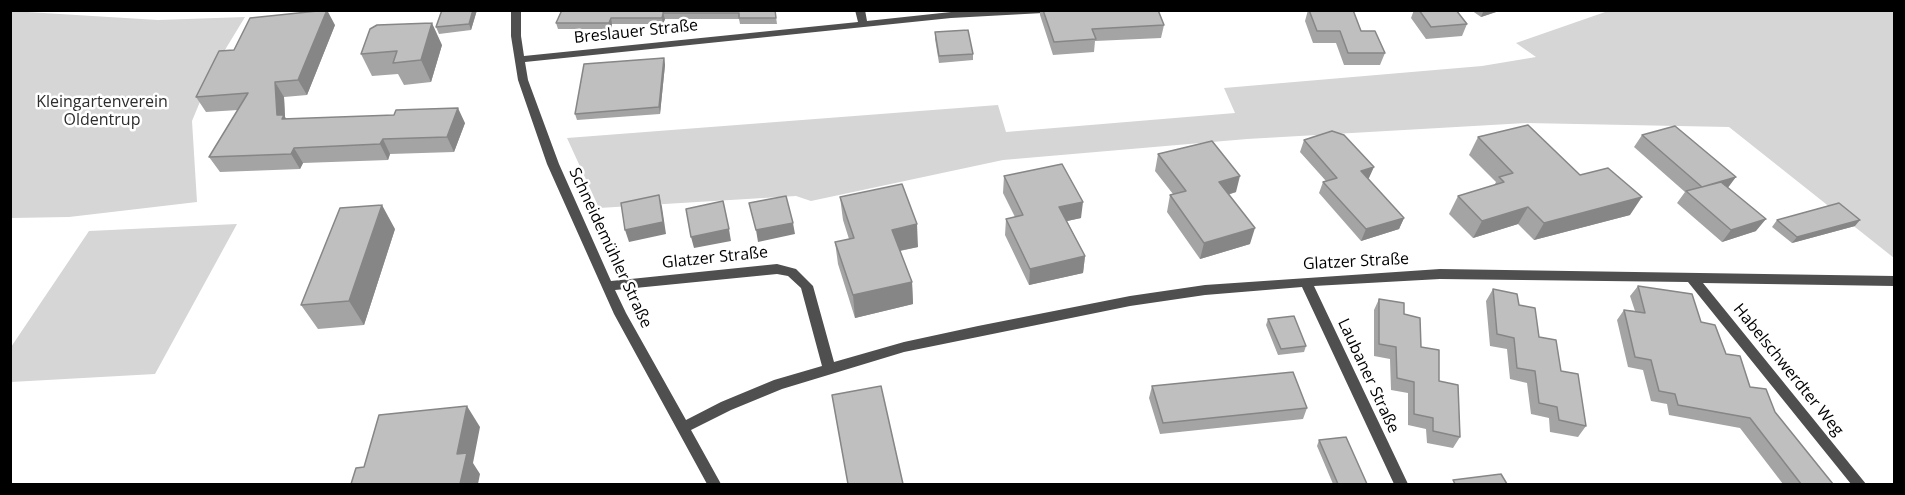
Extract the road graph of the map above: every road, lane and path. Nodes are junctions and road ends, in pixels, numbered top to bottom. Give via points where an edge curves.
1 (516, 10) edge
2 (860, 10) edge
3 (1042, 10) edge
4 (863, 24) junction
5 (519, 60) junction
6 (1691, 277) junction
7 (1894, 280) edge
8 (1306, 282) junction
9 (607, 286) junction
10 (829, 369) junction
11 (682, 428) junction
12 (714, 484) edge
13 (1401, 484) edge
14 (1859, 484) edge

1 - 5 street, Schneidemühler Straße
2 - 4 street
3 - 4 street, Breslauer Straße
4 - 5 street, Breslauer Straße
5 - 9 street, Schneidemühler Straße via 554,164
6 - 7 street, Glatzer Straße
6 - 8 street, Glatzer Straße via 1440,274
6 - 14 street, Habelschwerdter Weg
8 - 10 street, Glatzer Straße via 1205,290 1110,305 904,347
8 - 13 street, Laubaner Straße
9 - 10 street, Glatzer Straße via 786,270 807,286
9 - 11 street, Schneidemühler Straße
10 - 11 street, Glatzer Straße via 768,389
11 - 12 street, Schneidemühler Straße

